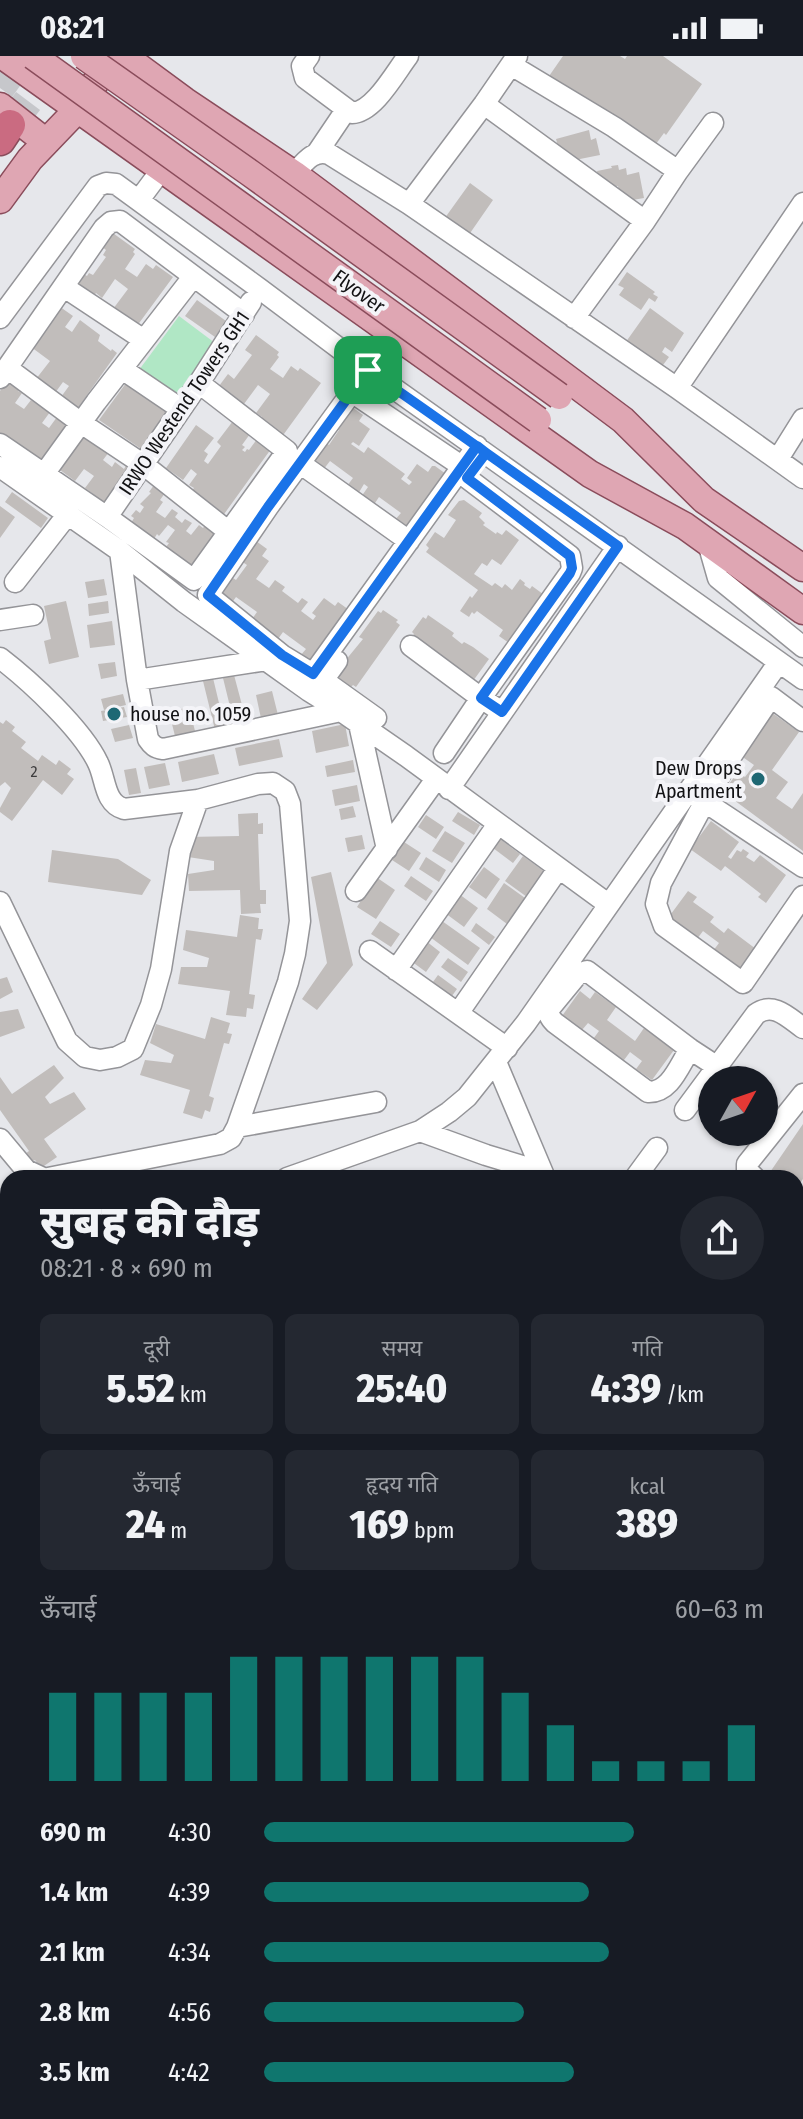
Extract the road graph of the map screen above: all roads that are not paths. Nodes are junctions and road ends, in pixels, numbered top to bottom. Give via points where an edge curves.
1 (3, 56) edge
2 (33, 56) edge
3 (84, 56) edge
4 (113, 56) edge
5 (124, 56) edge
6 (160, 56) edge
7 (309, 56) edge
8 (408, 56) edge
9 (514, 60) edge
10 (161, 84) junction
11 (185, 101) junction
12 (484, 104) junction
13 (77, 110) junction
14 (346, 110) junction
15 (713, 123) dead end
16 (3, 124) edge
17 (120, 138) junction
18 (38, 150) junction
19 (317, 153) junction
20 (153, 163) junction
21 (678, 171) junction
22 (294, 174) junction
23 (0, 200) edge
24 (139, 200) junction
25 (803, 203) edge
26 (409, 204) junction
27 (645, 221) junction
28 (193, 277) junction
29 (64, 287) junction
30 (260, 289) junction
31 (244, 314) junction
32 (0, 318) edge
33 (574, 318) junction
34 (144, 340) junction
35 (122, 369) junction
36 (368, 370) junction
37 (4, 373) edge
38 (199, 383) junction
39 (677, 388) junction
40 (353, 393) junction
41 (181, 409) junction
42 (803, 419) edge
43 (81, 423) junction
44 (0, 444) edge
45 (481, 449) junction
46 (778, 459) junction
47 (301, 464) junction
48 (144, 465) junction
49 (465, 473) junction
50 (44, 474) junction
51 (3, 475) edge
52 (803, 478) edge
53 (704, 500) junction
54 (68, 514) junction
55 (107, 517) junction
56 (685, 526) junction
57 (229, 532) junction
58 (409, 541) junction
59 (708, 543) junction
60 (618, 546) junction
61 (120, 551) junction
62 (803, 568) edge
63 (15, 582) dead end
64 (803, 611) edge
65 (33, 615) dead end
66 (0, 620) edge
67 (411, 646) dead end
68 (803, 647) edge
69 (0, 658) edge
70 (267, 660) junction
71 (779, 662) junction
72 (803, 679) edge
73 (137, 680) junction
74 (481, 698) junction
75 (341, 711) junction
76 (502, 712) junction
77 (367, 721) junction
78 (803, 721) edge
79 (444, 753) dead end
80 (442, 784) junction
81 (697, 797) junction
82 (198, 800) junction
83 (498, 824) junction
84 (387, 849) junction
85 (803, 867) edge
86 (558, 869) junction
87 (356, 891) dead end
88 (803, 896) edge
89 (0, 902) edge
90 (608, 904) junction
91 (370, 951) dead end
92 (396, 970) junction
93 (459, 1012) junction
94 (803, 1028) edge
95 (690, 1049) junction
96 (502, 1055) junction
97 (716, 1066) joint
98 (698, 1092) edge
99 (803, 1094) edge
100 (376, 1102) dead end
101 (685, 1110) dead end
102 (237, 1127) junction
103 (420, 1131) junction
104 (0, 1139) edge
105 (657, 1148) dead end
106 (26, 1170) edge
107 (87, 1170) edge
108 (310, 1170) edge
109 (529, 1170) edge
110 (541, 1170) edge
111 (641, 1170) edge
112 (747, 1170) edge

1 - 13 main road
2 - 56 main road, Flyover, bridge
3 - 53 main road, Flyover, bridge
4 - 13 main road
5 - 10 main road
6 - 10 main road
7 - 14 street via 302,66 305,78
8 - 14 street via 373,104 360,112
9 - 12 street
9 - 21 street
10 - 11 main road
11 - 20 main road via 146,99 130,115 129,135
11 - 22 main road
12 - 26 street
12 - 27 street
13 - 17 main road
13 - 18 main road
14 - 19 street
15 - 21 street
16 - 18 main road
17 - 18 main road via 94,136
17 - 20 main road
18 - 23 main road
19 - 22 street
19 - 26 street via 329,154
20 - 24 street
20 - 56 main road via 590,474
21 - 27 street
22 - 53 main road via 623,420
24 - 30 street
24 - 32 street via 116,184 98,186
25 - 39 street
26 - 33 street
27 - 33 street
28 - 29 street via 120,221 104,228
28 - 31 street
28 - 34 street
29 - 34 street
29 - 37 street
30 - 31 street, IRWO Westend Towers GH1
30 - 36 street
31 - 38 street, IRWO Westend Towers GH1
33 - 39 street
34 - 35 street
35 - 41 street
35 - 43 street
36 - 40 street
36 - 45 street
37 - 43 street
38 - 41 street, IRWO Westend Towers GH1
38 - 57 street via 287,451
39 - 46 street
40 - 47 street
40 - 49 street
41 - 48 street, IRWO Westend Towers GH1
42 - 46 street
43 - 48 street
43 - 50 street
44 - 50 street
45 - 49 street
45 - 60 street
46 - 52 street
47 - 58 street
47 - 58 street via 208,595 282,655 313,674
48 - 55 street, IRWO Westend Towers GH1
48 - 57 street
49 - 58 street
49 - 74 street via 572,562 570,573
49 - 77 street via 324,679
50 - 55 street
51 - 54 street
53 - 62 main road
54 - 61 street
54 - 63 street
55 - 57 street via 194,580
56 - 59 main road
59 - 64 main road
59 - 68 street via 718,578
60 - 71 street
60 - 76 street
61 - 70 street
61 - 73 street
65 - 66 street
67 - 74 street
69 - 82 street via 78,733 99,764 116,807
70 - 73 street
70 - 75 street
71 - 72 street
71 - 81 street
73 - 75 street via 148,739 163,749
74 - 76 street
74 - 79 street
75 - 77 street
76 - 80 street
77 - 80 street
77 - 84 street
78 - 81 street via 771,697
80 - 83 street
80 - 84 street
81 - 85 street
81 - 88 street via 661,883 656,904 664,926 743,983
81 - 90 street
82 - 89 street via 180,851 161,969 133,1049 100,1060 85,1057 67,1041
82 - 102 street via 273,783 285,791 290,804 300,921 295,954
83 - 86 street
83 - 92 street
84 - 87 street
86 - 90 street
86 - 93 street
90 - 96 street
91 - 92 street
92 - 93 street
93 - 96 street
94 - 97 street via 776,1010 762,1009
95 - 95 street via 587,971 578,974 550,1008 555,1023 648,1092 666,1088
95 - 97 street
96 - 103 street via 467,1097
96 - 110 street
98 - 101 street
99 - 112 street
100 - 102 street
102 - 107 street via 220,1144
103 - 108 street
103 - 109 street
104 - 106 street
105 - 111 street

